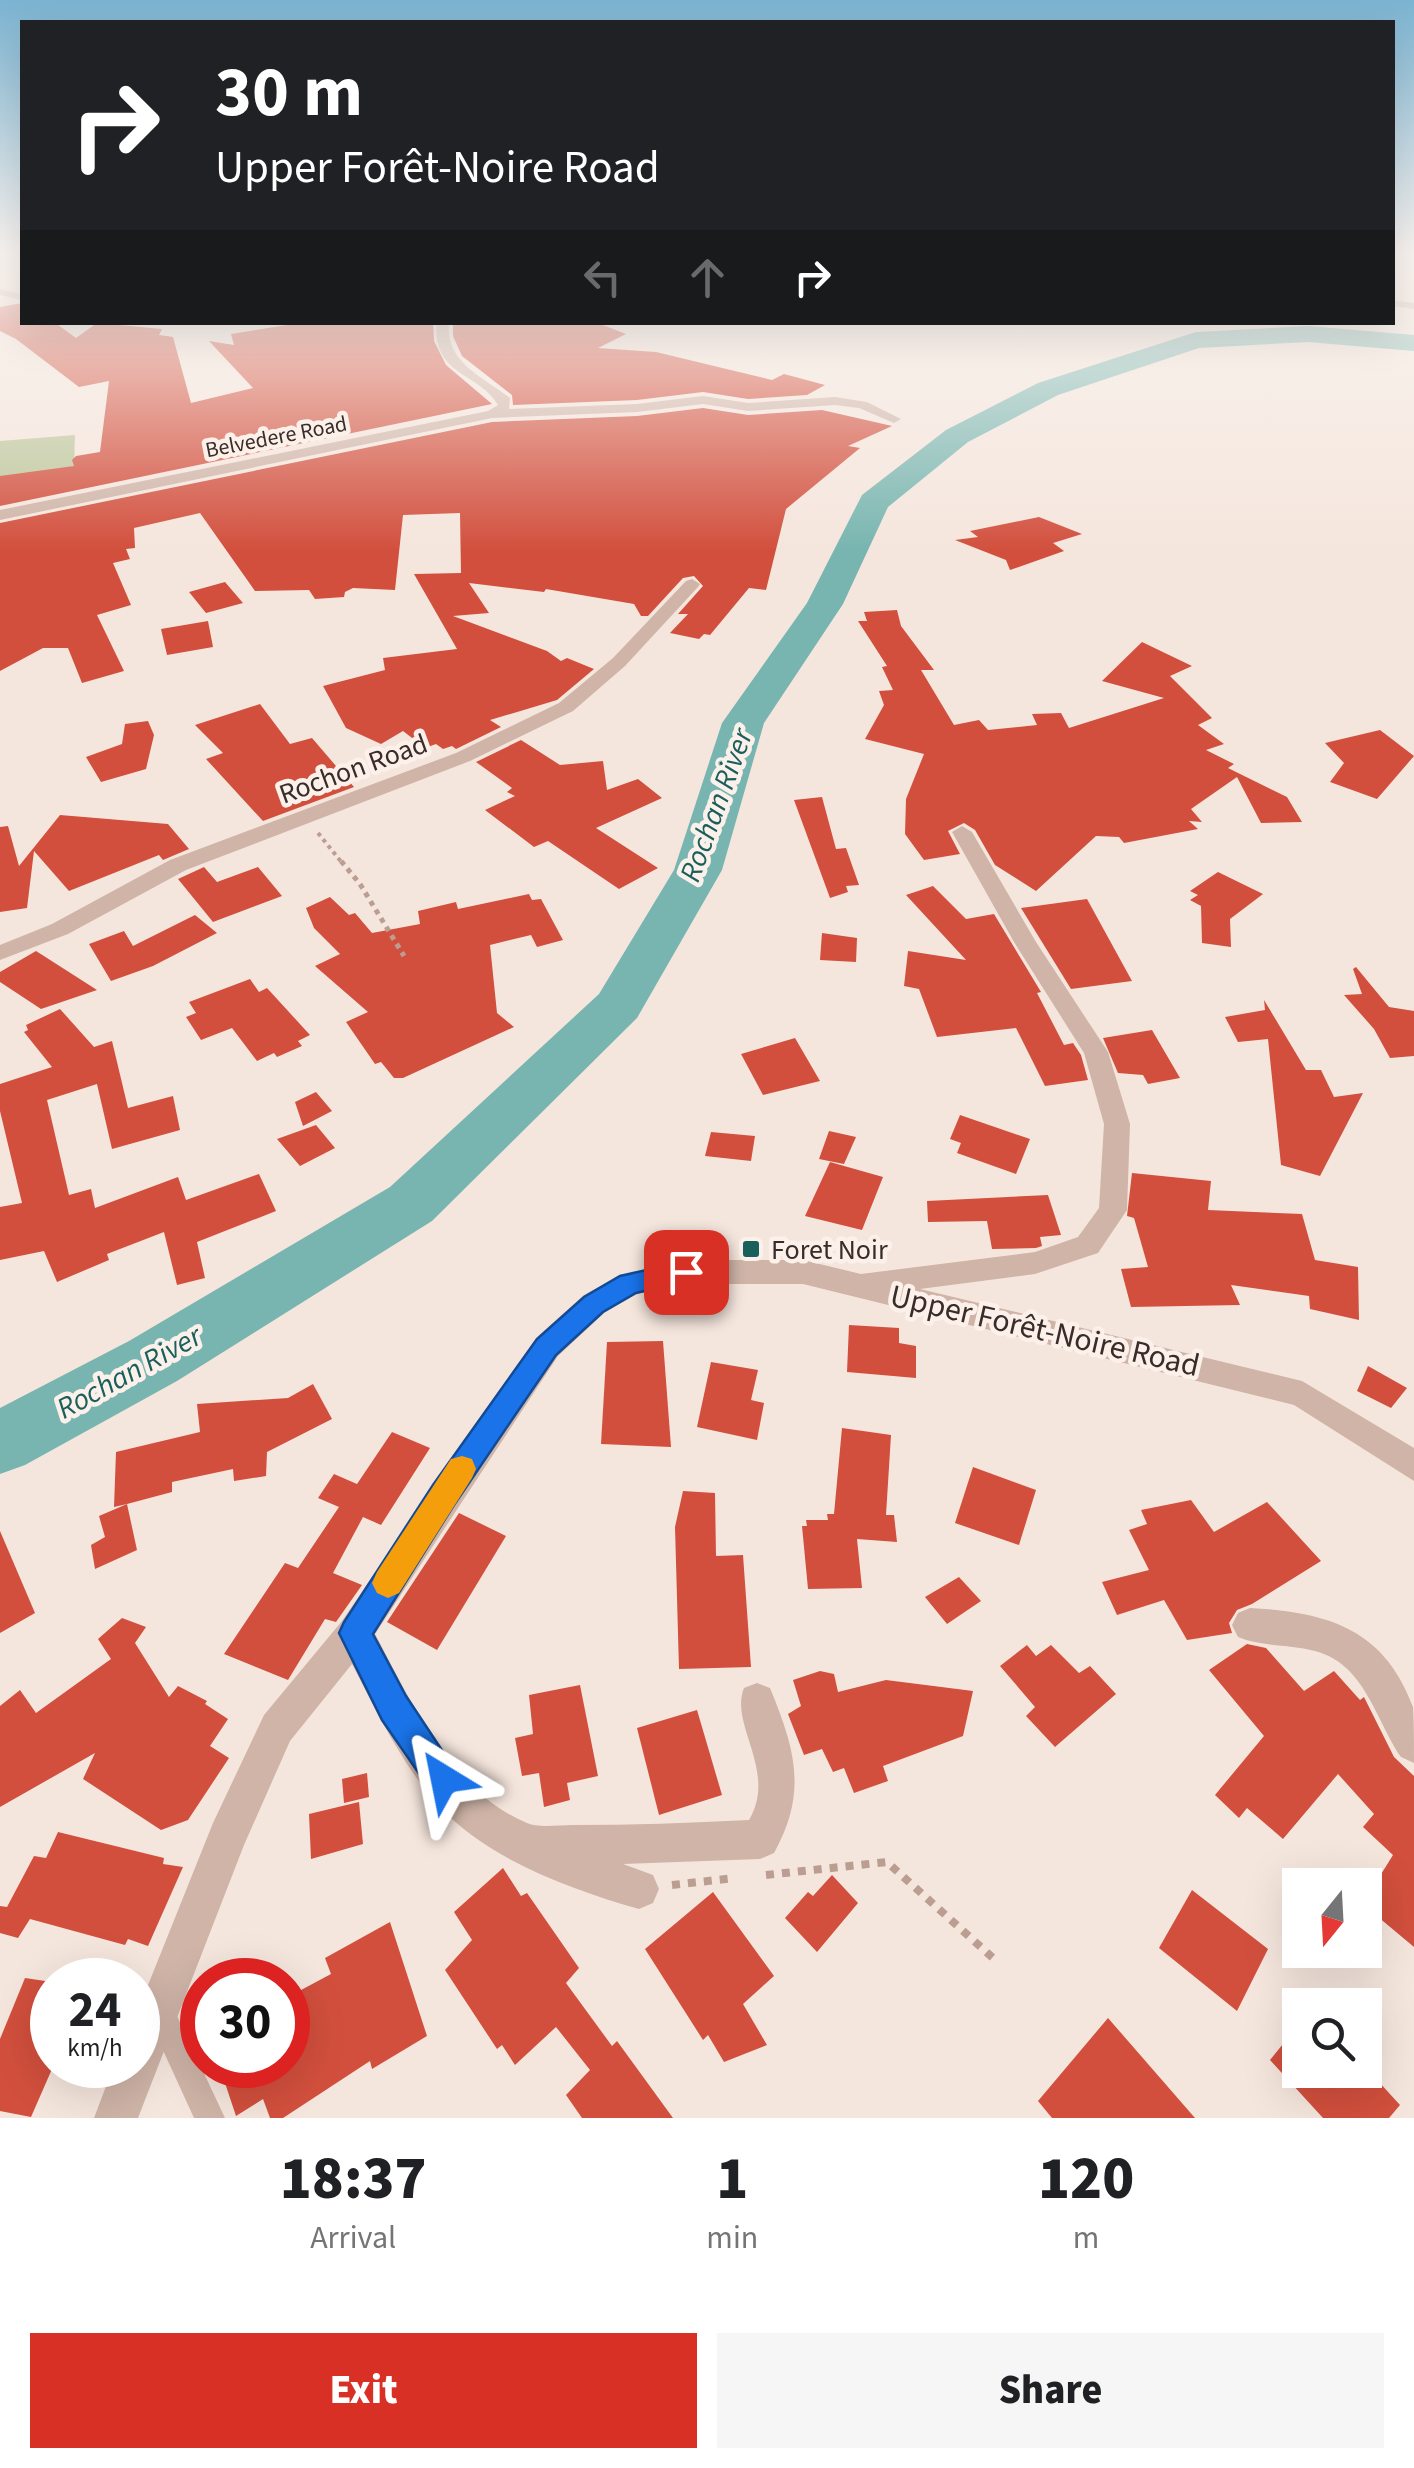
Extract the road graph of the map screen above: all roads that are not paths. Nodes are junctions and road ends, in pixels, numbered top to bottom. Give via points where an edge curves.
1 (444, 353) edge
2 (492, 414) junction
3 (894, 419) dead end
4 (0, 515) edge
5 (692, 584) dead end
6 (962, 832) dead end
7 (0, 953) edge
8 (856, 1285) junction
9 (1414, 1466) edge
10 (1250, 1625) dead end
11 (355, 1633) junction
12 (757, 1701) dead end
13 (1414, 1744) edge
14 (528, 1844) junction
15 (639, 1889) road end
16 (160, 2003) edge
17 (160, 2012) edge
18 (127, 2088) edge
19 (116, 2118) edge
20 (210, 2118) edge

1 - 2 street via 505,401
2 - 3 street, Belvedere Road via 703,400 748,407 862,404
2 - 4 street, Belvedere Road
5 - 7 street, Rochon Road via 619,662 566,706 462,757 178,865 60,930
6 - 8 street via 1096,1052 1117,1124 1114,1210 1088,1245 1035,1263
8 - 9 street, Upper Forêt-Noire Road via 1302,1394
8 - 11 street, Upper Forêt-Noire Road via 803,1272 686,1272 629,1284 594,1304 547,1347
10 - 13 street via 1304,1630 1353,1651 1370,1664
11 - 14 street via 394,1708 457,1798
11 - 16 street, Upper Forêt-Noire Road via 277,1728
12 - 14 street via 780,1780 776,1816 760,1839
14 - 15 street
17 - 20 lane
18 - 19 street, Upper Forêt-Noire Road

